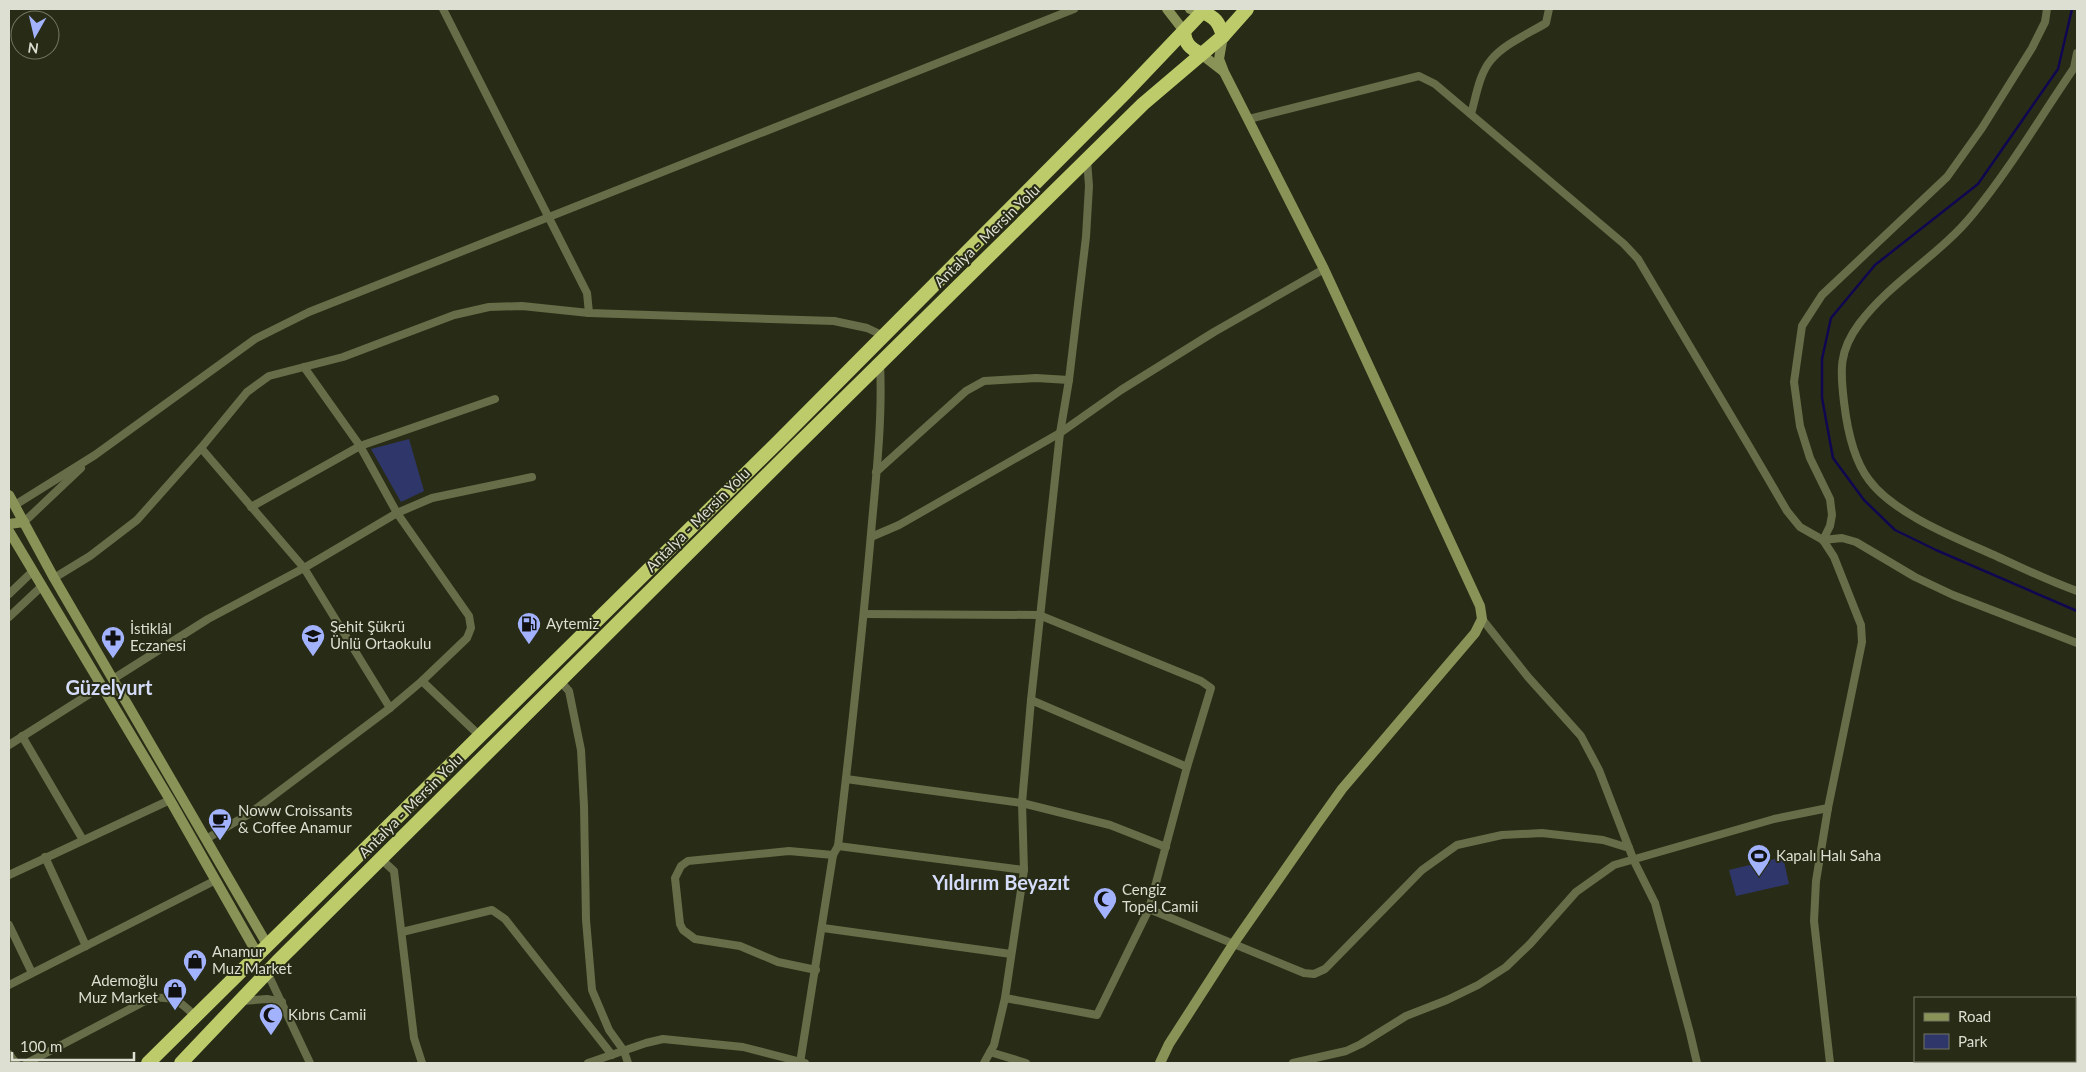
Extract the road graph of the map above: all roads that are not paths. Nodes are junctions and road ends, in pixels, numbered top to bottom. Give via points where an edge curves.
1 (443, 9) edge
2 (1074, 9) edge
3 (1167, 9) edge
4 (1246, 9) edge
5 (1549, 9) edge
6 (2047, 9) edge
7 (1199, 10) edge
8 (1184, 30) junction
9 (1223, 36) junction
10 (2077, 53) edge
11 (1201, 54) junction
12 (1224, 72) junction
13 (1471, 114) junction
14 (1249, 119) junction
15 (1087, 160) junction
16 (548, 218) junction
17 (1324, 269) junction
18 (589, 313) junction
19 (884, 336) junction
20 (880, 364) junction
21 (304, 367) junction
22 (1069, 380) junction
23 (494, 399) dead end
24 (1060, 433) junction
25 (360, 446) junction
26 (201, 448) junction
27 (95, 455) junction
28 (876, 472) junction
29 (532, 477) dead end
30 (9, 495) edge
31 (15, 505) junction
32 (251, 507) junction
33 (397, 513) junction
34 (9, 517) edge
35 (24, 522) junction
36 (9, 524) edge
37 (9, 531) edge
38 (871, 537) junction
39 (1822, 540) junction
40 (304, 568) junction
41 (33, 571) junction
42 (54, 578) junction
43 (42, 586) junction
44 (2077, 591) edge
45 (9, 594) edge
46 (864, 614) junction
47 (1039, 615) junction
48 (9, 617) edge
49 (1482, 619) junction
50 (2077, 643) edge
51 (113, 679) junction
52 (422, 681) junction
53 (560, 681) junction
54 (102, 686) junction
55 (1031, 700) junction
56 (390, 708) junction
57 (22, 736) junction
58 (480, 736) junction
59 (9, 744) edge
60 (1187, 767) junction
61 (846, 779) junction
62 (180, 794) junction
63 (170, 800) junction
64 (1022, 803) junction
65 (1828, 808) junction
66 (206, 839) junction
67 (83, 840) junction
68 (838, 846) junction
69 (1166, 847) junction
70 (1629, 848) junction
71 (833, 855) junction
72 (45, 857) junction
73 (381, 859) junction
74 (1634, 861) junction
75 (1024, 870) junction
76 (9, 875) edge
77 (227, 875) junction
78 (216, 880) junction
79 (1149, 908) junction
80 (9, 925) edge
81 (823, 928) junction
82 (402, 932) junction
83 (1234, 943) junction
84 (86, 946) junction
85 (263, 951) junction
86 (1011, 954) junction
87 (277, 962) junction
88 (816, 970) junction
89 (267, 972) junction
90 (32, 973) junction
91 (9, 985) edge
92 (275, 987) junction
93 (1006, 998) junction
94 (240, 1002) junction
95 (282, 1002) junction
96 (196, 1016) junction
97 (624, 1051) junction
98 (990, 1052) junction
99 (9, 1054) edge
100 (612, 1055) junction
101 (16, 1063) edge
102 (27, 1063) edge
103 (148, 1063) edge
104 (181, 1063) edge
105 (310, 1063) edge
106 (422, 1063) edge
107 (588, 1063) edge
108 (628, 1063) edge
109 (802, 1063) edge
110 (984, 1063) edge
111 (1026, 1063) edge
112 (1160, 1063) edge
113 (1293, 1063) edge
114 (1696, 1063) edge
115 (1830, 1063) edge

1 - 16 street
2 - 16 street
3 - 8 street
4 - 9 highway, Antalya - Mersin Yolu
5 - 13 street via 1546,24 1490,60
6 - 39 street via 2045,22 2032,48 1947,177 1822,295 1802,326 1794,382 1810,458 1830,499 1830,526
7 - 8 highway, Antalya - Mersin Yolu
7 - 9 highway via 1220,24
8 - 11 highway via 1187,46
8 - 19 highway, Antalya - Mersin Yolu via 1126,93
9 - 11 highway, Antalya - Mersin Yolu
9 - 12 street via 1219,58
10 - 44 street via 2074,68 1973,215 1884,295 1858,324 1843,356 1840,372 1846,420 1857,456 1869,480 1898,508 1955,538
11 - 12 street
11 - 15 highway, Antalya - Mersin Yolu via 1143,104
12 - 14 street
13 - 14 street via 1435,84 1419,76
13 - 39 street via 1638,259 1786,512 1800,527
14 - 17 street
15 - 20 highway, Antalya - Mersin Yolu
15 - 22 street via 1086,237
16 - 18 street via 587,293
16 - 27 street via 309,312 255,339
17 - 24 street via 1206,337
17 - 49 street via 1480,606
18 - 19 street via 834,321 868,328
18 - 21 street via 522,306 489,307 454,315 343,357
19 - 58 highway, Antalya - Mersin Yolu
20 - 28 street
20 - 53 highway, Antalya - Mersin Yolu
21 - 25 street
21 - 26 street via 269,376 247,392
22 - 24 street
22 - 28 street via 984,381 966,391
23 - 25 street
24 - 38 street via 899,525
24 - 47 street
25 - 32 street
25 - 33 street
26 - 32 street
26 - 42 street via 137,520 90,556
27 - 31 street
27 - 35 street
28 - 38 street
29 - 33 street via 432,498
30 - 31 street
31 - 34 street
31 - 35 street
32 - 40 street
33 - 40 street
33 - 52 street via 469,616 471,628 467,638
35 - 36 street
35 - 42 street
37 - 41 street
38 - 46 street
39 - 50 street via 1842,538 1856,542 1953,595
39 - 65 street via 1834,557 1861,625 1862,642
40 - 51 street via 208,619
40 - 56 street
41 - 43 street
41 - 45 street
42 - 43 street
42 - 51 street
43 - 48 street
43 - 54 street
46 - 47 street
46 - 61 street
47 - 55 street
47 - 60 street via 1211,688
49 - 70 street via 1581,736 1599,770
49 - 83 street via 1475,634 1342,789
51 - 54 street
51 - 62 street
52 - 56 street
52 - 58 street
53 - 73 highway, Antalya - Mersin Yolu
53 - 97 street via 569,691 581,750 586,920 592,990 609,1030
54 - 57 street
54 - 63 street
55 - 60 street
55 - 64 street
56 - 66 street via 249,814
57 - 59 street
57 - 67 street
58 - 85 highway, Antalya - Mersin Yolu
60 - 69 street
61 - 64 street
61 - 68 street
62 - 63 street
62 - 66 street
63 - 67 street
63 - 78 street
64 - 69 street via 1110,825
64 - 75 street
65 - 74 street via 1719,834
65 - 115 street via 1816,881 1814,921
66 - 77 street
67 - 72 street
68 - 71 street
68 - 75 street
69 - 79 street
70 - 74 street
70 - 83 street via 1604,840 1542,833 1502,835 1457,846 1422,870 1325,969 1314,974 1304,973
71 - 81 street
71 - 88 street via 789,851 688,861 680,866 674,878 680,924 695,939 740,946 778,962
72 - 76 street
72 - 84 street
73 - 82 street via 394,871
73 - 87 highway, Antalya - Mersin Yolu
74 - 113 street via 1614,865 1576,892 1506,967 1478,985 1406,1016 1346,1051
74 - 114 street via 1656,903
75 - 86 street
77 - 78 street
77 - 85 street
78 - 84 street
78 - 85 street
79 - 83 street
79 - 93 street via 1097,1015
80 - 90 street
81 - 86 street
81 - 88 street
82 - 100 street via 492,910 505,919
82 - 106 street via 414,1038
83 - 112 street
84 - 90 street
85 - 87 highway
85 - 89 highway
85 - 96 highway, Antalya - Mersin Yolu
86 - 93 street
87 - 89 highway, Antalya - Mersin Yolu
87 - 92 street
88 - 109 street
89 - 92 street
89 - 94 highway, Antalya - Mersin Yolu
90 - 91 street
92 - 95 street
93 - 98 street
94 - 95 street via 267,999
94 - 104 highway, Antalya - Mersin Yolu
95 - 105 street
96 - 102 street via 175,1000 163,997 148,999
96 - 103 highway, Antalya - Mersin Yolu
97 - 100 street
97 - 108 street
97 - 109 street via 654,1041 677,1040 743,1047
98 - 110 street
98 - 111 street
99 - 101 street
100 - 107 street

